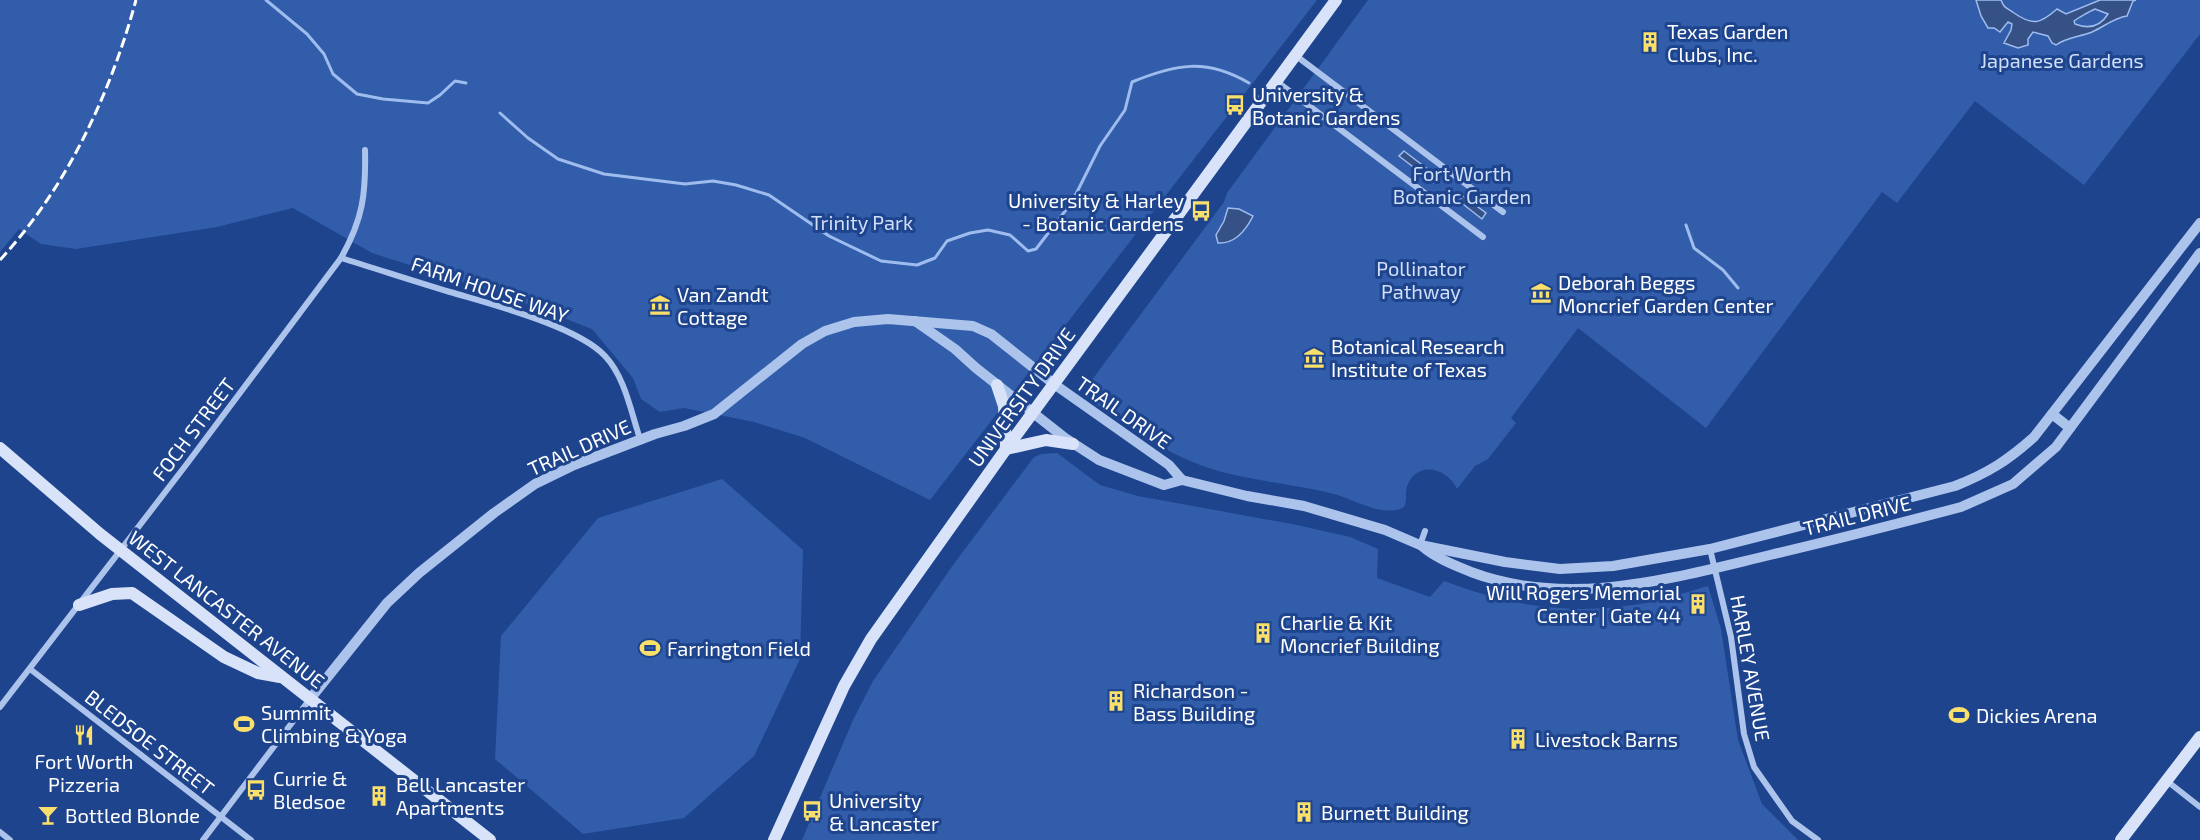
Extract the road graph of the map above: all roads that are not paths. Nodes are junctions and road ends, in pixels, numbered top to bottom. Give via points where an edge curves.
1 (1336, 0) edge
2 (1295, 55) junction
3 (1275, 81) junction
4 (365, 150) dead end
5 (1503, 212) dead end
6 (2200, 223) edge
7 (1483, 237) dead end
8 (2200, 253) edge
9 (341, 258) junction
10 (915, 321) junction
11 (1054, 384) junction
12 (997, 385) junction
13 (1033, 413) junction
14 (2052, 414) junction
15 (2070, 428) junction
16 (640, 439) junction
17 (1073, 444) junction
18 (0, 448) edge
19 (1006, 449) junction
20 (1182, 480) junction
21 (1425, 531) dead end
22 (1420, 545) junction
23 (1710, 549) junction
24 (1715, 568) junction
25 (79, 605) junction
26 (30, 669) junction
27 (284, 678) junction
28 (310, 699) junction
29 (0, 707) edge
30 (2200, 737) edge
31 (2166, 780) junction
32 (2200, 807) edge
33 (221, 817) junction
34 (0, 832) edge
35 (10, 840) edge
36 (202, 840) edge
37 (251, 840) edge
38 (490, 840) edge
39 (774, 840) edge
40 (1818, 840) edge
41 (2121, 840) edge

1 - 2 main road, UNIVERSITY DRIVE
2 - 3 main road, UNIVERSITY DRIVE
2 - 5 street
3 - 7 street
3 - 11 main road, UNIVERSITY DRIVE
4 - 9 street, FOCH STREET via 364,199 357,226
6 - 14 street, TRAIL DRIVE
8 - 15 street, TRAIL DRIVE
9 - 16 street, FARM HOUSE WAY via 532,318 588,343 613,366
9 - 25 street, FOCH STREET
10 - 11 street, TRAIL DRIVE via 973,326 991,334
10 - 12 street, TRAIL DRIVE
10 - 16 street, TRAIL DRIVE via 854,322 825,331 802,344 714,414
11 - 13 main road, UNIVERSITY DRIVE
11 - 20 street, TRAIL DRIVE via 1169,465
12 - 13 street, TRAIL DRIVE
12 - 19 main road via 1004,406
13 - 17 street, TRAIL DRIVE
13 - 19 main road, UNIVERSITY DRIVE
14 - 15 street
14 - 23 street, TRAIL DRIVE via 2012,457 1975,478
15 - 24 street, TRAIL DRIVE via 2056,447 2013,484 1978,501
16 - 28 street, TRAIL DRIVE via 535,484 494,513 387,603
17 - 19 main road via 1046,440
17 - 20 street, TRAIL DRIVE via 1099,460 1164,485
18 - 27 main road, WEST LANCASTER AVENUE via 100,534
19 - 39 main road, UNIVERSITY DRIVE via 871,639 844,686
20 - 22 street, TRAIL DRIVE via 1325,511
21 - 22 street
22 - 23 street, TRAIL DRIVE via 1560,569 1613,566
22 - 24 street, TRAIL DRIVE via 1491,579 1540,588 1623,587
23 - 24 street, HARLEY AVENUE
24 - 40 street, HARLEY AVENUE via 1731,638 1744,734 1754,766 1792,821
25 - 26 street, FOCH STREET
25 - 27 main road via 112,594 132,593 224,657 258,673
26 - 29 street, FOCH STREET
26 - 33 street, BLEDSOE STREET
27 - 28 main road, WEST LANCASTER AVENUE
28 - 33 street
28 - 38 main road, WEST LANCASTER AVENUE
30 - 31 main road
31 - 32 street
31 - 41 main road
33 - 36 street
33 - 37 street, BLEDSOE STREET
34 - 35 street

